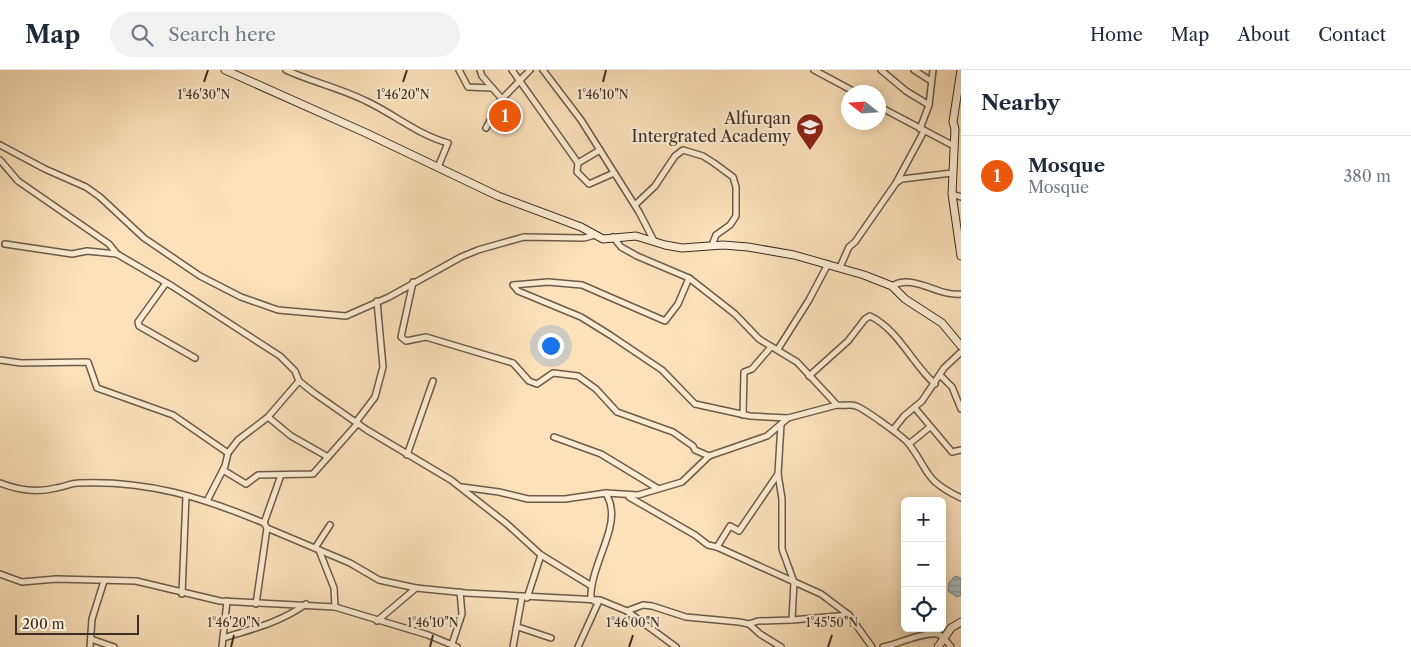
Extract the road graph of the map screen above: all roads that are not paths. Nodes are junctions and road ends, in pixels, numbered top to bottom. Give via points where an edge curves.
1 (224, 70) edge
2 (286, 70) edge
3 (458, 70) edge
4 (480, 70) edge
5 (512, 70) edge
6 (530, 70) edge
7 (543, 70) edge
8 (814, 70) edge
9 (881, 70) edge
10 (914, 70) edge
11 (933, 70) edge
12 (960, 70) edge
13 (520, 80) junction
14 (931, 82) junction
15 (842, 85) edge
16 (492, 88) junction
17 (502, 99) junction
18 (929, 105) junction
19 (886, 110) edge
20 (957, 123) edge
21 (486, 128) dead end
22 (922, 130) junction
23 (0, 145) edge
24 (954, 146) junction
25 (600, 150) junction
26 (0, 160) edge
27 (578, 163) junction
28 (438, 167) junction
29 (614, 172) junction
30 (952, 173) junction
31 (896, 184) junction
32 (952, 194) junction
33 (961, 197) edge
34 (635, 205) junction
35 (595, 235) junction
36 (614, 237) junction
37 (654, 241) junction
38 (5, 244) dead end
39 (712, 245) junction
40 (117, 254) junction
41 (961, 256) edge
42 (828, 264) junction
43 (840, 267) junction
44 (689, 278) junction
45 (414, 282) junction
46 (166, 283) junction
47 (892, 286) junction
48 (961, 294) edge
49 (377, 301) junction
50 (961, 346) edge
51 (771, 347) junction
52 (778, 349) junction
53 (961, 352) edge
54 (195, 358) dead end
55 (0, 360) edge
56 (940, 375) junction
57 (809, 376) junction
58 (299, 381) junction
59 (432, 381) dead end
60 (935, 384) junction
61 (837, 405) junction
62 (915, 408) junction
63 (961, 409) edge
64 (743, 415) junction
65 (268, 417) junction
66 (788, 418) junction
67 (357, 423) junction
68 (781, 424) junction
69 (930, 428) junction
70 (893, 430) junction
71 (554, 437) dead end
72 (909, 444) junction
73 (961, 450) edge
74 (228, 453) junction
75 (407, 455) junction
76 (709, 456) junction
77 (328, 457) junction
78 (223, 470) junction
79 (281, 474) junction
80 (778, 474) junction
81 (0, 482) edge
82 (458, 486) junction
83 (657, 488) junction
84 (606, 494) junction
85 (626, 495) junction
86 (186, 496) junction
87 (961, 498) edge
88 (207, 501) junction
89 (265, 525) junction
90 (330, 525) dead end
91 (717, 546) junction
92 (317, 549) junction
93 (541, 555) junction
94 (0, 574) edge
95 (104, 581) junction
96 (794, 582) junction
97 (590, 585) junction
98 (416, 588) junction
99 (460, 592) junction
100 (182, 594) junction
101 (525, 598) junction
102 (591, 599) junction
103 (227, 601) junction
104 (256, 604) junction
105 (306, 604) junction
106 (335, 607) junction
107 (627, 611) junction
108 (849, 615) junction
109 (792, 620) junction
110 (377, 621) junction
111 (961, 622) edge
112 (749, 624) junction
113 (518, 627) junction
114 (223, 638) junction
115 (551, 638) dead end
116 (944, 639) junction
117 (91, 640) junction
118 (455, 645) edge
119 (90, 647) edge
120 (114, 647) edge
121 (222, 647) edge
122 (513, 647) edge
123 (578, 647) edge
124 (676, 647) edge
125 (781, 647) edge
126 (872, 647) edge
127 (883, 647) edge
128 (938, 647) edge
129 (951, 647) edge

1 - 28 street
2 - 28 street via 366,101 428,138 448,143
3 - 16 street via 468,87
4 - 16 street
5 - 13 street
6 - 13 street
7 - 25 street
8 - 15 street
9 - 18 street
10 - 14 street
11 - 14 street
12 - 20 street
13 - 17 street
13 - 27 street
14 - 18 street
16 - 17 street
17 - 21 street
18 - 22 street
19 - 22 street
20 - 24 street
22 - 24 street
22 - 31 street
23 - 49 street via 86,187 144,238 200,276 241,297 278,310 337,316 346,316
24 - 30 street
25 - 27 street
25 - 29 street
26 - 40 street via 18,180 110,244
27 - 29 street via 577,172 591,184
28 - 35 street via 498,196
29 - 34 street
30 - 31 street via 902,179
30 - 32 street
31 - 43 street via 849,247
32 - 33 street
32 - 41 street
34 - 37 street
34 - 39 street via 655,186 675,156 683,150 703,156 733,177 736,187 736,216 716,235
35 - 36 street via 603,239
35 - 45 street via 524,237 461,257
36 - 37 street via 636,236
36 - 44 street via 621,246 638,256
37 - 39 street via 682,248
38 - 40 street via 72,254 87,251
39 - 42 street via 755,248
40 - 46 street
42 - 43 street
42 - 52 street
43 - 47 street
44 - 51 street
44 - 64 street via 678,304 665,321 582,285 548,282 514,285 518,291 581,317 610,335 662,370 695,404
45 - 49 street
45 - 76 street via 401,337 406,341 426,337 513,363 529,381 536,384 553,373 578,376 596,389 617,412 673,432 695,450
46 - 54 street via 138,322 139,326
46 - 58 street via 280,356 295,371
47 - 48 street via 906,281
47 - 50 street via 905,299 942,323
49 - 67 street via 382,367 375,397
51 - 52 street
51 - 64 street via 752,369 744,372
52 - 57 street via 797,362
53 - 56 street
55 - 74 street via 21,363 88,362 97,388 173,415
56 - 60 street
56 - 63 street via 952,387
57 - 60 street via 870,316 904,345 922,373
57 - 61 street
58 - 65 street
58 - 67 street
59 - 75 street
60 - 62 street
61 - 66 street
61 - 70 street via 855,406
62 - 69 street
62 - 70 street
64 - 66 street
65 - 74 street via 238,440
65 - 77 street via 291,436
66 - 68 street
67 - 75 street
67 - 77 street
68 - 76 street via 767,436
68 - 80 street
69 - 72 street
69 - 73 street via 952,452
70 - 72 street
71 - 83 street via 600,454
72 - 87 street via 930,479
74 - 78 street
75 - 82 street
76 - 83 street via 682,482
77 - 79 street via 313,474
78 - 79 street via 246,484 258,475
78 - 88 street
79 - 89 street
80 - 91 street via 739,532 730,526
80 - 96 street via 782,499 782,549
81 - 86 street via 28,491 77,483 138,485
82 - 84 street via 528,499
82 - 93 street
83 - 85 street via 638,495
84 - 85 street
84 - 97 street via 612,509
85 - 91 street via 708,545
86 - 88 street
86 - 100 street
88 - 89 street via 226,506
89 - 92 street
89 - 104 street
90 - 92 street
91 - 96 street
92 - 98 street via 379,580
92 - 106 street via 334,588
93 - 97 street
93 - 101 street
94 - 95 street via 22,582 56,579
95 - 100 street via 136,581
95 - 117 street via 92,619
96 - 108 street via 820,594
96 - 109 street
97 - 102 street
98 - 99 street
98 - 110 street
99 - 101 street
99 - 118 street via 462,614
100 - 103 street
101 - 102 street
101 - 113 street
102 - 107 street
102 - 123 street via 598,603
103 - 104 street
103 - 114 street
104 - 105 street
105 - 106 street
105 - 114 street via 292,615
106 - 110 street
107 - 112 street via 643,605 686,617
107 - 124 street
108 - 109 street
108 - 126 street
109 - 112 street
110 - 118 street
111 - 116 street via 951,628
112 - 125 street
113 - 115 street
113 - 122 street
114 - 121 street
116 - 127 street via 935,633
116 - 128 street
116 - 129 street
117 - 119 street
117 - 120 street

